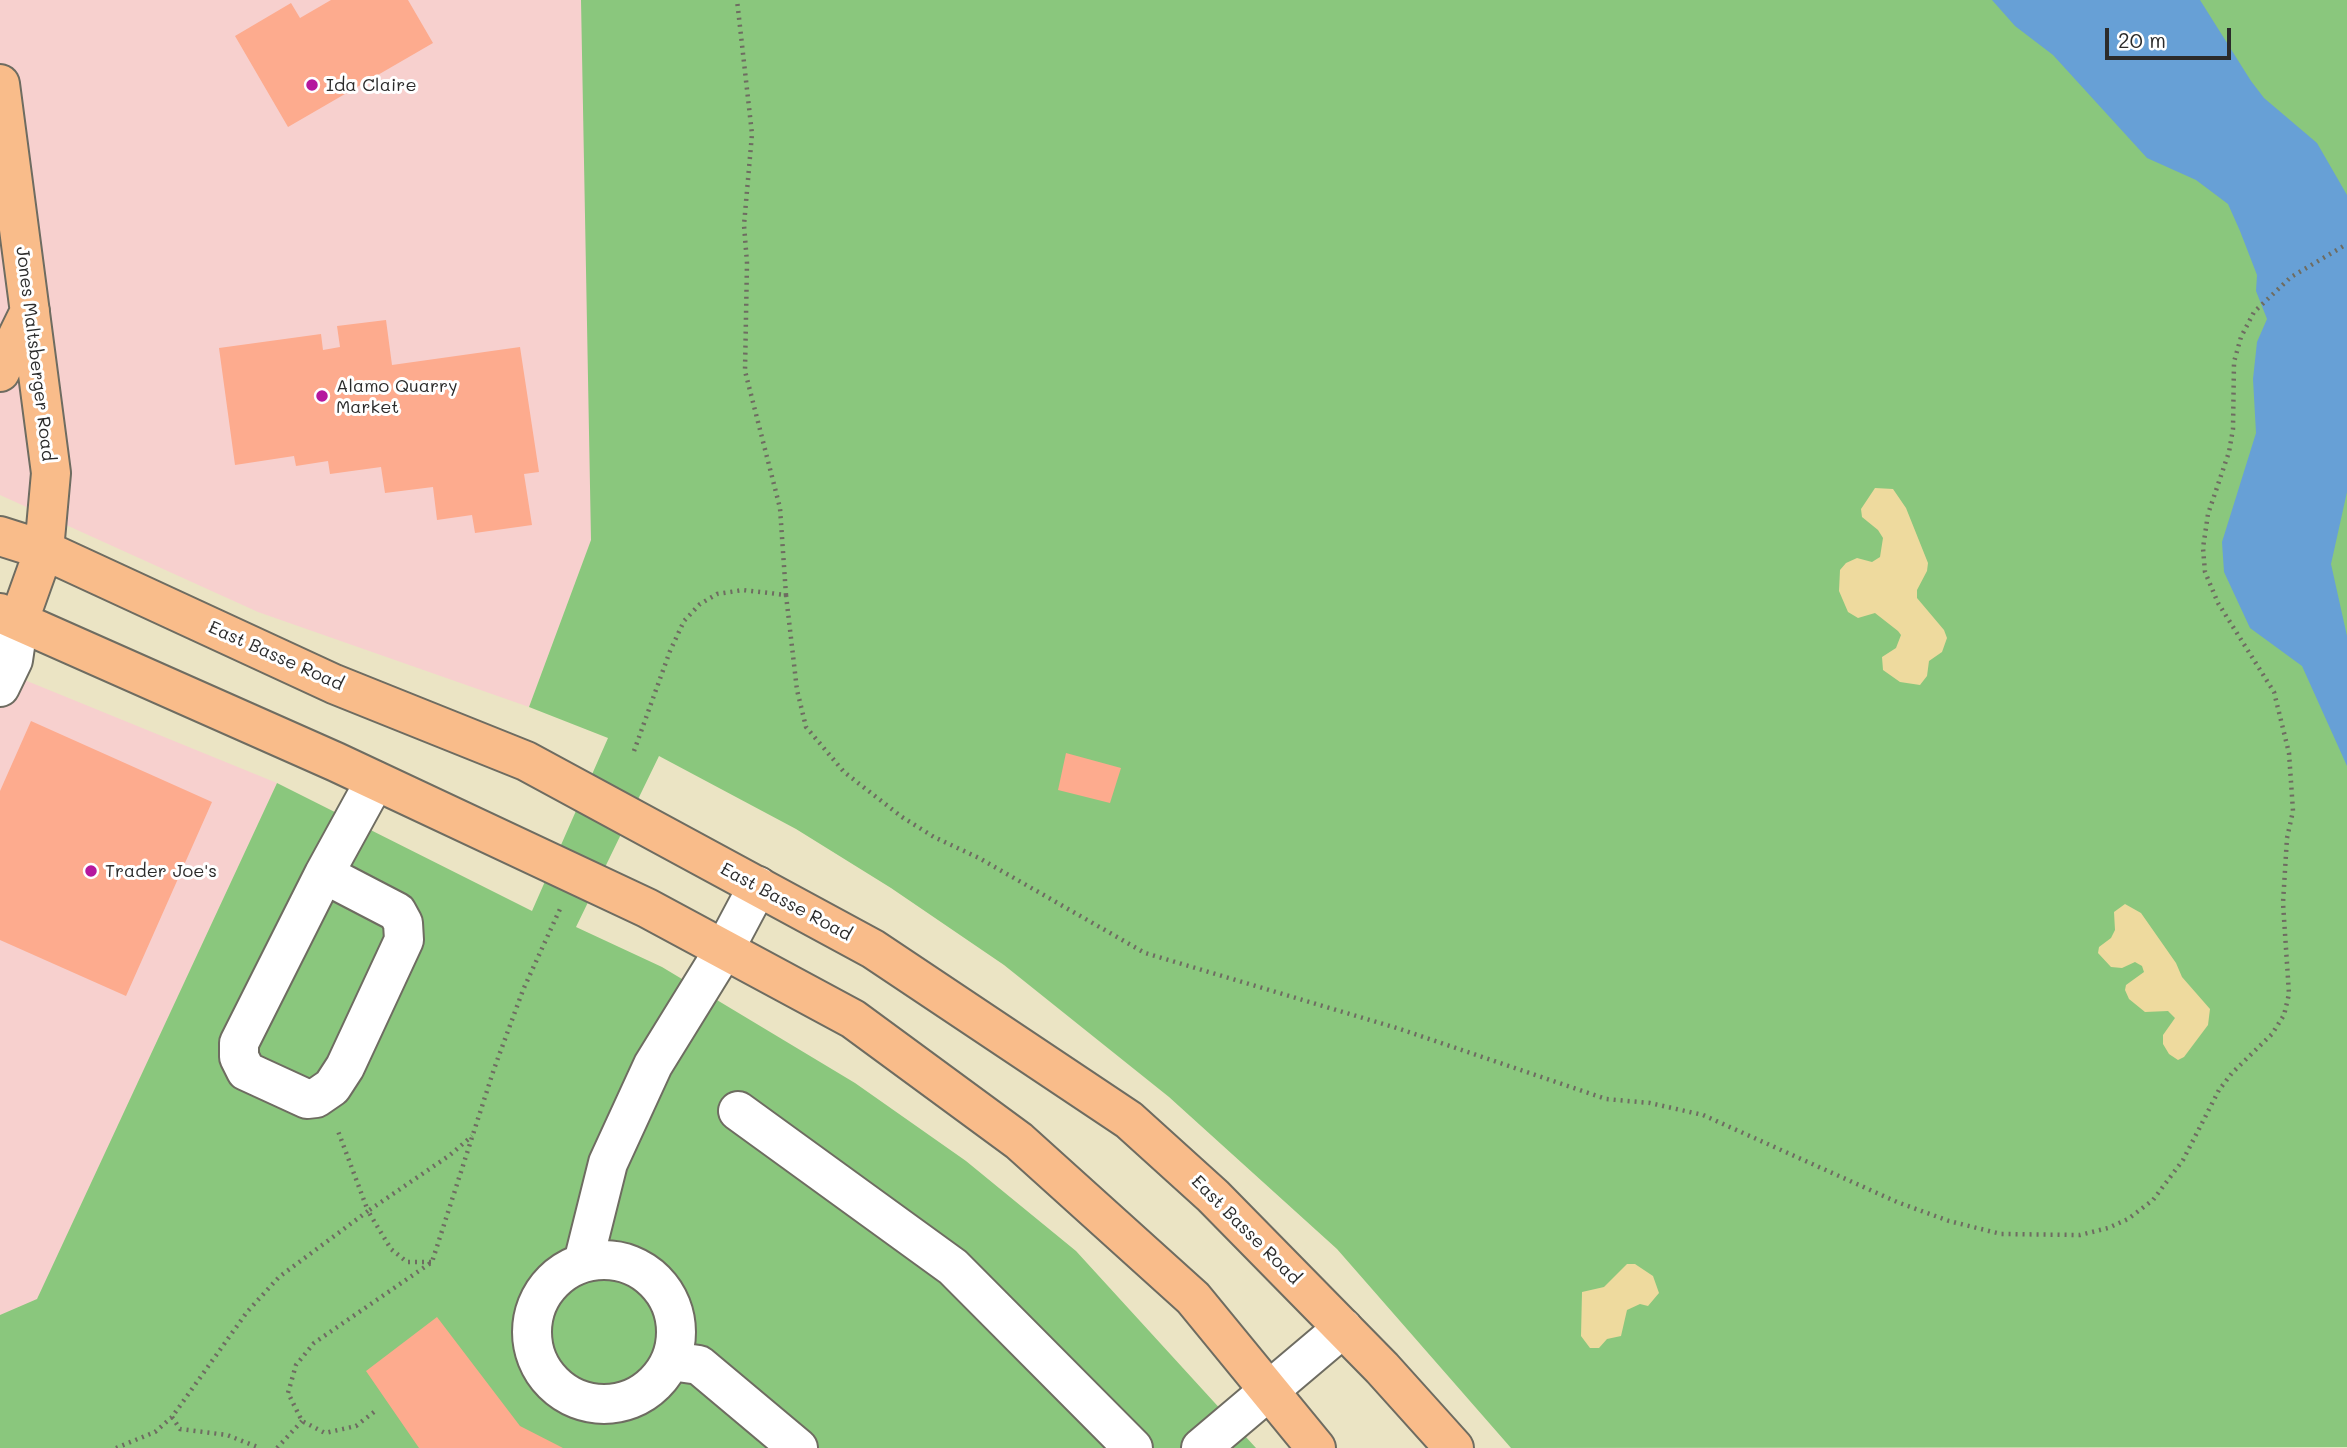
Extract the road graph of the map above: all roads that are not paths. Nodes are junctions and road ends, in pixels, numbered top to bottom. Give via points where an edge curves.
1 (0, 84) edge
2 (30, 311) junction
3 (0, 372) edge
4 (0, 536) edge
5 (44, 550) junction
6 (6, 621) edge
7 (0, 687) edge
8 (375, 781) junction
9 (324, 874) junction
10 (758, 886) junction
11 (724, 950) junction
12 (738, 1111) dead end
13 (583, 1263) junction
14 (1343, 1328) junction
15 (671, 1361) junction
16 (1270, 1392) junction
17 (798, 1448) edge
18 (1133, 1448) edge
19 (1201, 1448) edge
20 (1316, 1448) edge
21 (1454, 1448) edge

1 - 2 main road, Jones Maltsberger Road
2 - 3 main road
2 - 5 main road, Jones Maltsberger Road via 51,473
4 - 5 main road, East Basse Road
5 - 6 main road, Jones Maltsberger Road
5 - 10 main road, East Basse Road via 334,684 526,761
6 - 7 lane via 13,660
6 - 8 main road
8 - 9 lane
8 - 11 main road via 647,908
9 - 9 lane via 240,1043 239,1057 246,1071 307,1099 324,1093 345,1067 404,940 397,912
10 - 11 lane
10 - 14 main road, East Basse Road via 873,948 1129,1120 1213,1196
11 - 13 lane via 653,1065 608,1163
11 - 16 main road via 853,1019 1019,1141 1193,1298
12 - 18 lane via 953,1267
13 - 15 lane via 607,1260 650,1276 674,1315 676,1339
13 - 15 lane via 561,1274 544,1292 534,1314 532,1338 552,1383 572,1398 619,1403 640,1395 659,1380
14 - 16 lane
14 - 21 main road, East Basse Road
15 - 17 lane via 699,1365
16 - 19 lane
16 - 20 main road

